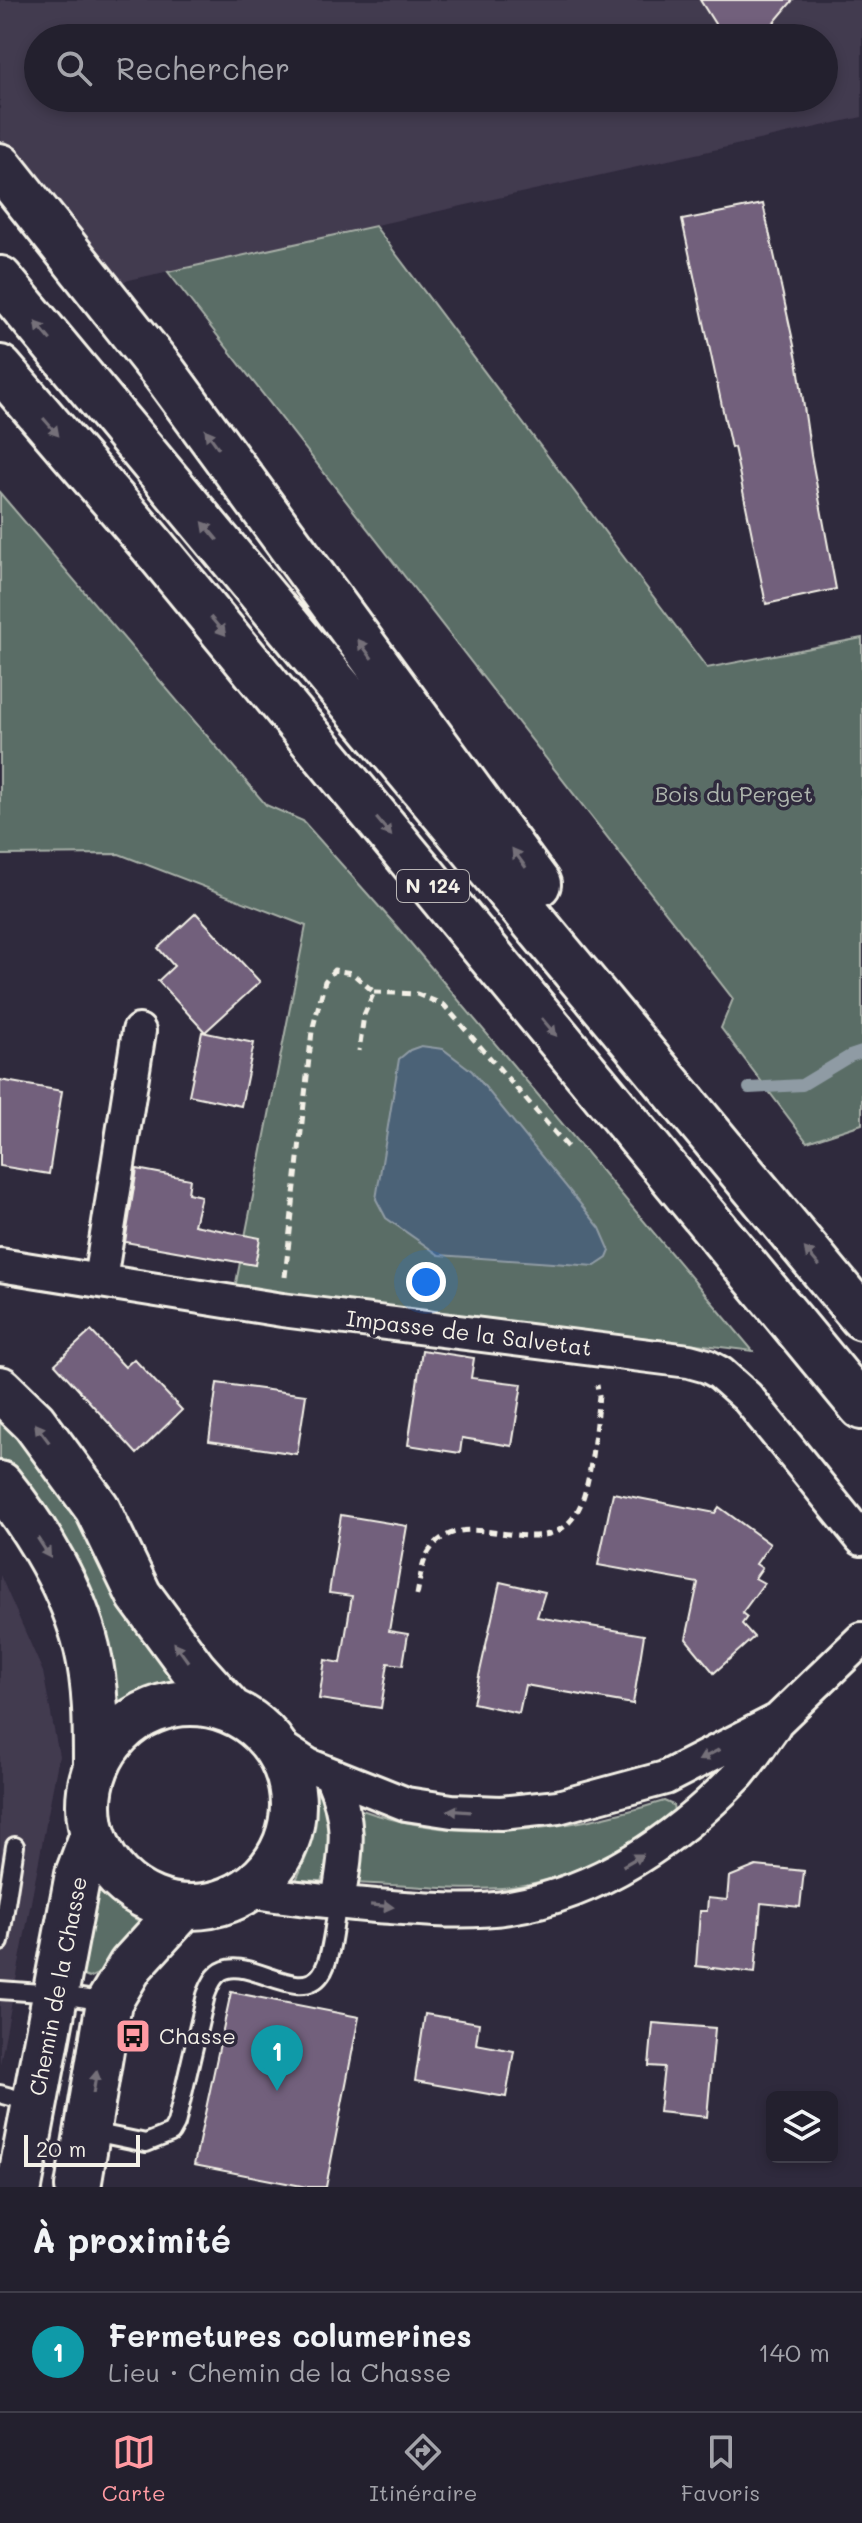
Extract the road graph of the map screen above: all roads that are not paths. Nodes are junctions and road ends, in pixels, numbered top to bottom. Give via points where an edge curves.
1 (0, 166) edge
2 (0, 279) edge
3 (0, 368) edge
4 (139, 1031) dead end
5 (689, 1108) junction
6 (0, 1265) edge
7 (100, 1280) junction
8 (862, 1317) edge
9 (0, 1389) edge
10 (862, 1407) edge
11 (0, 1484) edge
12 (862, 1539) edge
13 (862, 1639) edge
14 (231, 1711) junction
15 (778, 1720) junction
16 (271, 1741) junction
17 (96, 1766) junction
18 (331, 1775) junction
19 (93, 1834) junction
20 (15, 1846) dead end
21 (249, 1891) junction
22 (338, 1902) junction
23 (183, 1908) junction
24 (0, 1942) edge
25 (0, 1990) edge
26 (54, 1994) junction
27 (109, 2002) junction
28 (17, 2099) edge
29 (87, 2131) junction
30 (19, 2187) edge
31 (78, 2187) edge

5 -> 1 main road via 555,908 165,374
5 -> 2 main road, N 124
3 -> 10 main road, N 124
4 - 7 street
8 -> 5 main road, N 124
6 - 7 street, Impasse de la Salvetat
7 - 12 street, Impasse de la Salvetat via 282,1310 707,1366 747,1397
14 -> 9 main road via 139,1595 97,1508 34,1422
11 -> 17 main road via 58,1570 87,1647
13 - 15 street
14 - 16 main road
14 - 17 main road via 200,1703 168,1706 138,1717 113,1739
15 -> 18 street via 665,1778 558,1807 452,1811 406,1804
22 -> 15 street via 419,1909 509,1907 596,1880 670,1836 739,1774
16 - 18 street
16 - 21 main road via 285,1762 294,1811 274,1867
17 - 19 main road via 90,1788
18 - 22 street via 347,1823
19 - 23 main road via 106,1862 126,1885 153,1901
19 - 26 main road, Chemin de la Chasse via 78,1874
20 - 24 lane
21 - 22 street
21 - 23 main road via 217,1905
22 - 29 lane via 325,1968 315,1981 289,1983 231,1968 212,1981 171,2133 146,2143
23 - 27 main road via 131,1965
25 - 26 lane
26 - 27 lane
26 - 28 main road, Chemin de la Chasse
29 -> 27 main road
28 - 30 main road, Chemin de la Chasse
29 - 31 main road

